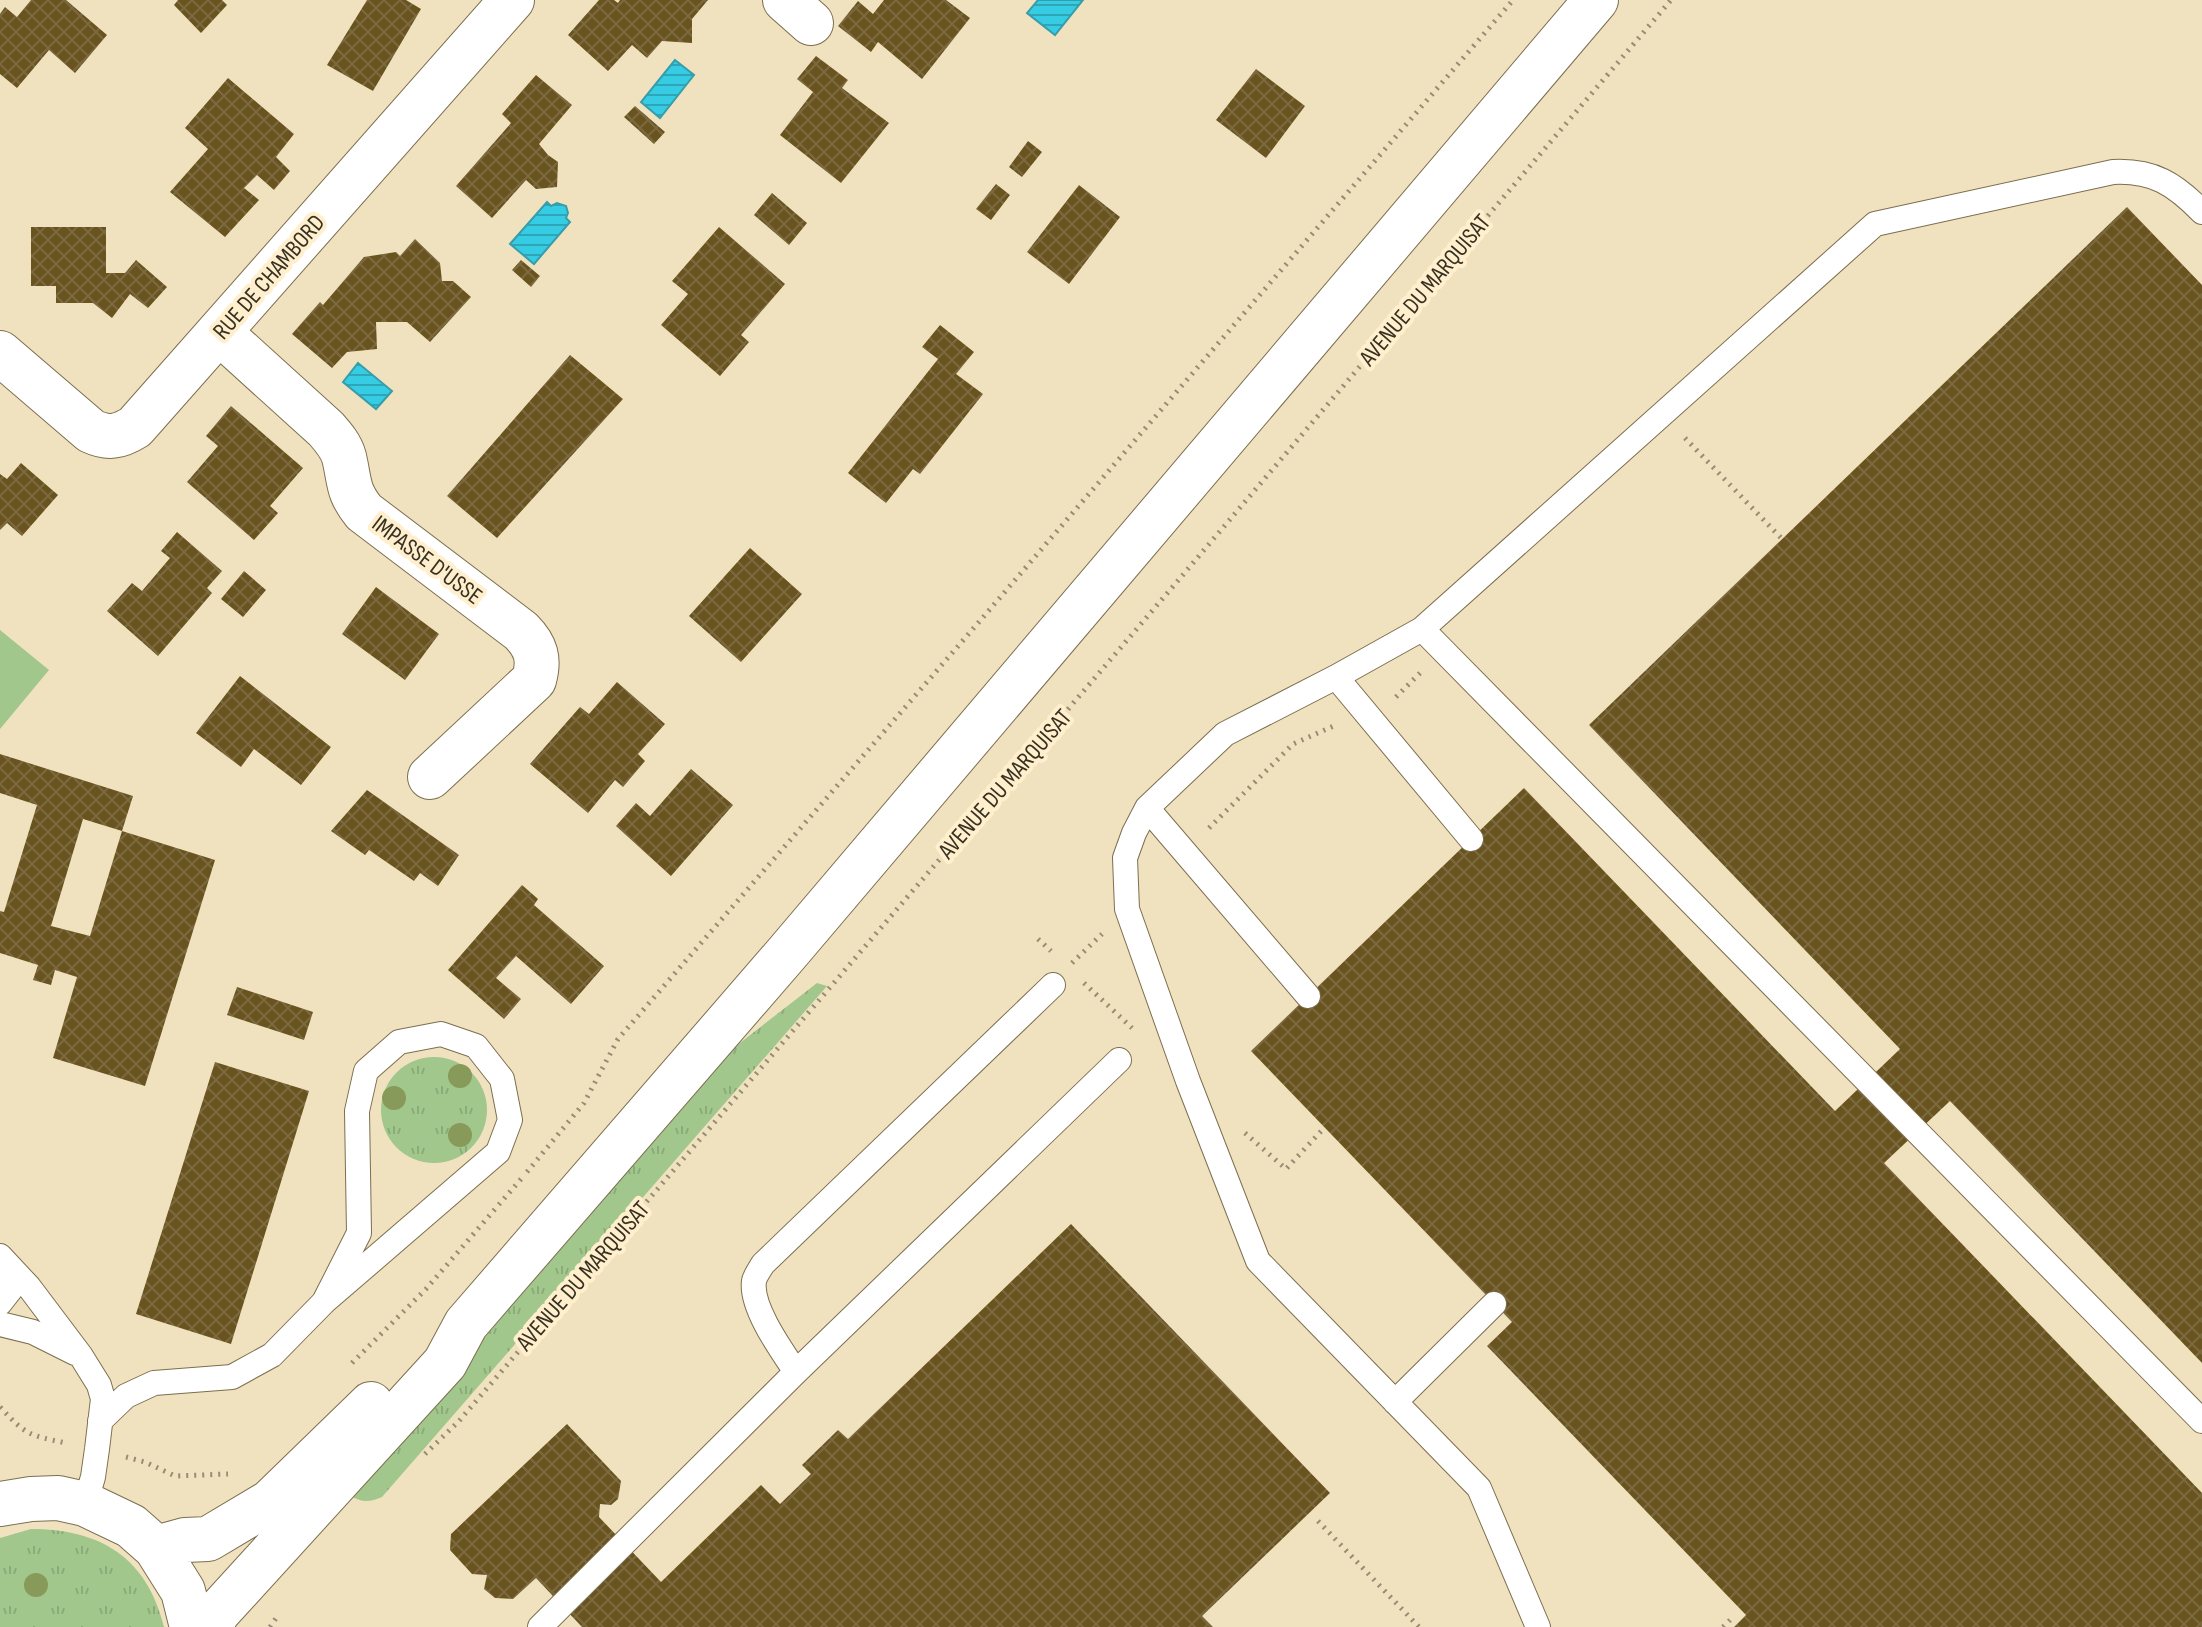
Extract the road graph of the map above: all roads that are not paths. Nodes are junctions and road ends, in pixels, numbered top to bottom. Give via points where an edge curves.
1 (512, 0) edge
2 (1596, 0) edge
3 (2202, 212) edge
4 (220, 333) junction
5 (0, 353) edge
6 (1422, 629) junction
7 (1336, 677) junction
8 (430, 777) dead end
9 (1147, 808) junction
10 (1471, 839) dead end
11 (1053, 985) dead end
12 (1308, 996) dead end
13 (1119, 1060) dead end
14 (6, 1263) edge
15 (324, 1302) junction
16 (0, 1303) edge
17 (1494, 1304) dead end
18 (0, 1324) edge
19 (466, 1324) junction
20 (81, 1356) junction
21 (796, 1372) junction
22 (1395, 1402) junction
23 (100, 1421) junction
24 (2202, 1421) edge
25 (0, 1504) edge
26 (85, 1504) junction
27 (156, 1548) junction
28 (192, 1627) edge
29 (209, 1627) edge
30 (540, 1627) edge
31 (1538, 1627) edge

1 - 4 main road, RUE DE CHAMBORD
2 - 19 main road
3 - 6 lane via 2169,184 2135,171 1875,224
4 - 5 main road, RUE DE CHAMBORD via 135,427 114,437 91,431
4 - 8 main road, IMPASSE D'USSE via 336,440 347,483 364,512 521,631 537,653 534,680
6 - 7 lane
6 - 24 lane
7 - 9 lane via 1225,734
7 - 10 lane
9 - 12 lane
9 - 22 lane via 1125,858 1127,909 1258,1261
11 - 21 lane via 763,1264 754,1281 755,1296 766,1326
13 - 21 lane
14 - 16 lane via 11,1289
14 - 20 lane
15 - 15 lane via 498,1152 510,1120 502,1079 476,1046 441,1034 399,1042 366,1071 357,1111 359,1233
15 - 23 lane via 272,1355 232,1377 154,1383 126,1396
17 - 22 lane
18 - 20 lane via 33,1332
19 - 27 main road via 430,1346 270,1502 208,1539
19 - 29 main road via 445,1363
20 - 23 lane via 99,1385
21 - 30 lane
22 - 31 lane via 1479,1488
23 - 26 lane
25 - 26 main road via 58,1498
26 - 27 main road via 131,1526
27 - 28 main road via 183,1591

